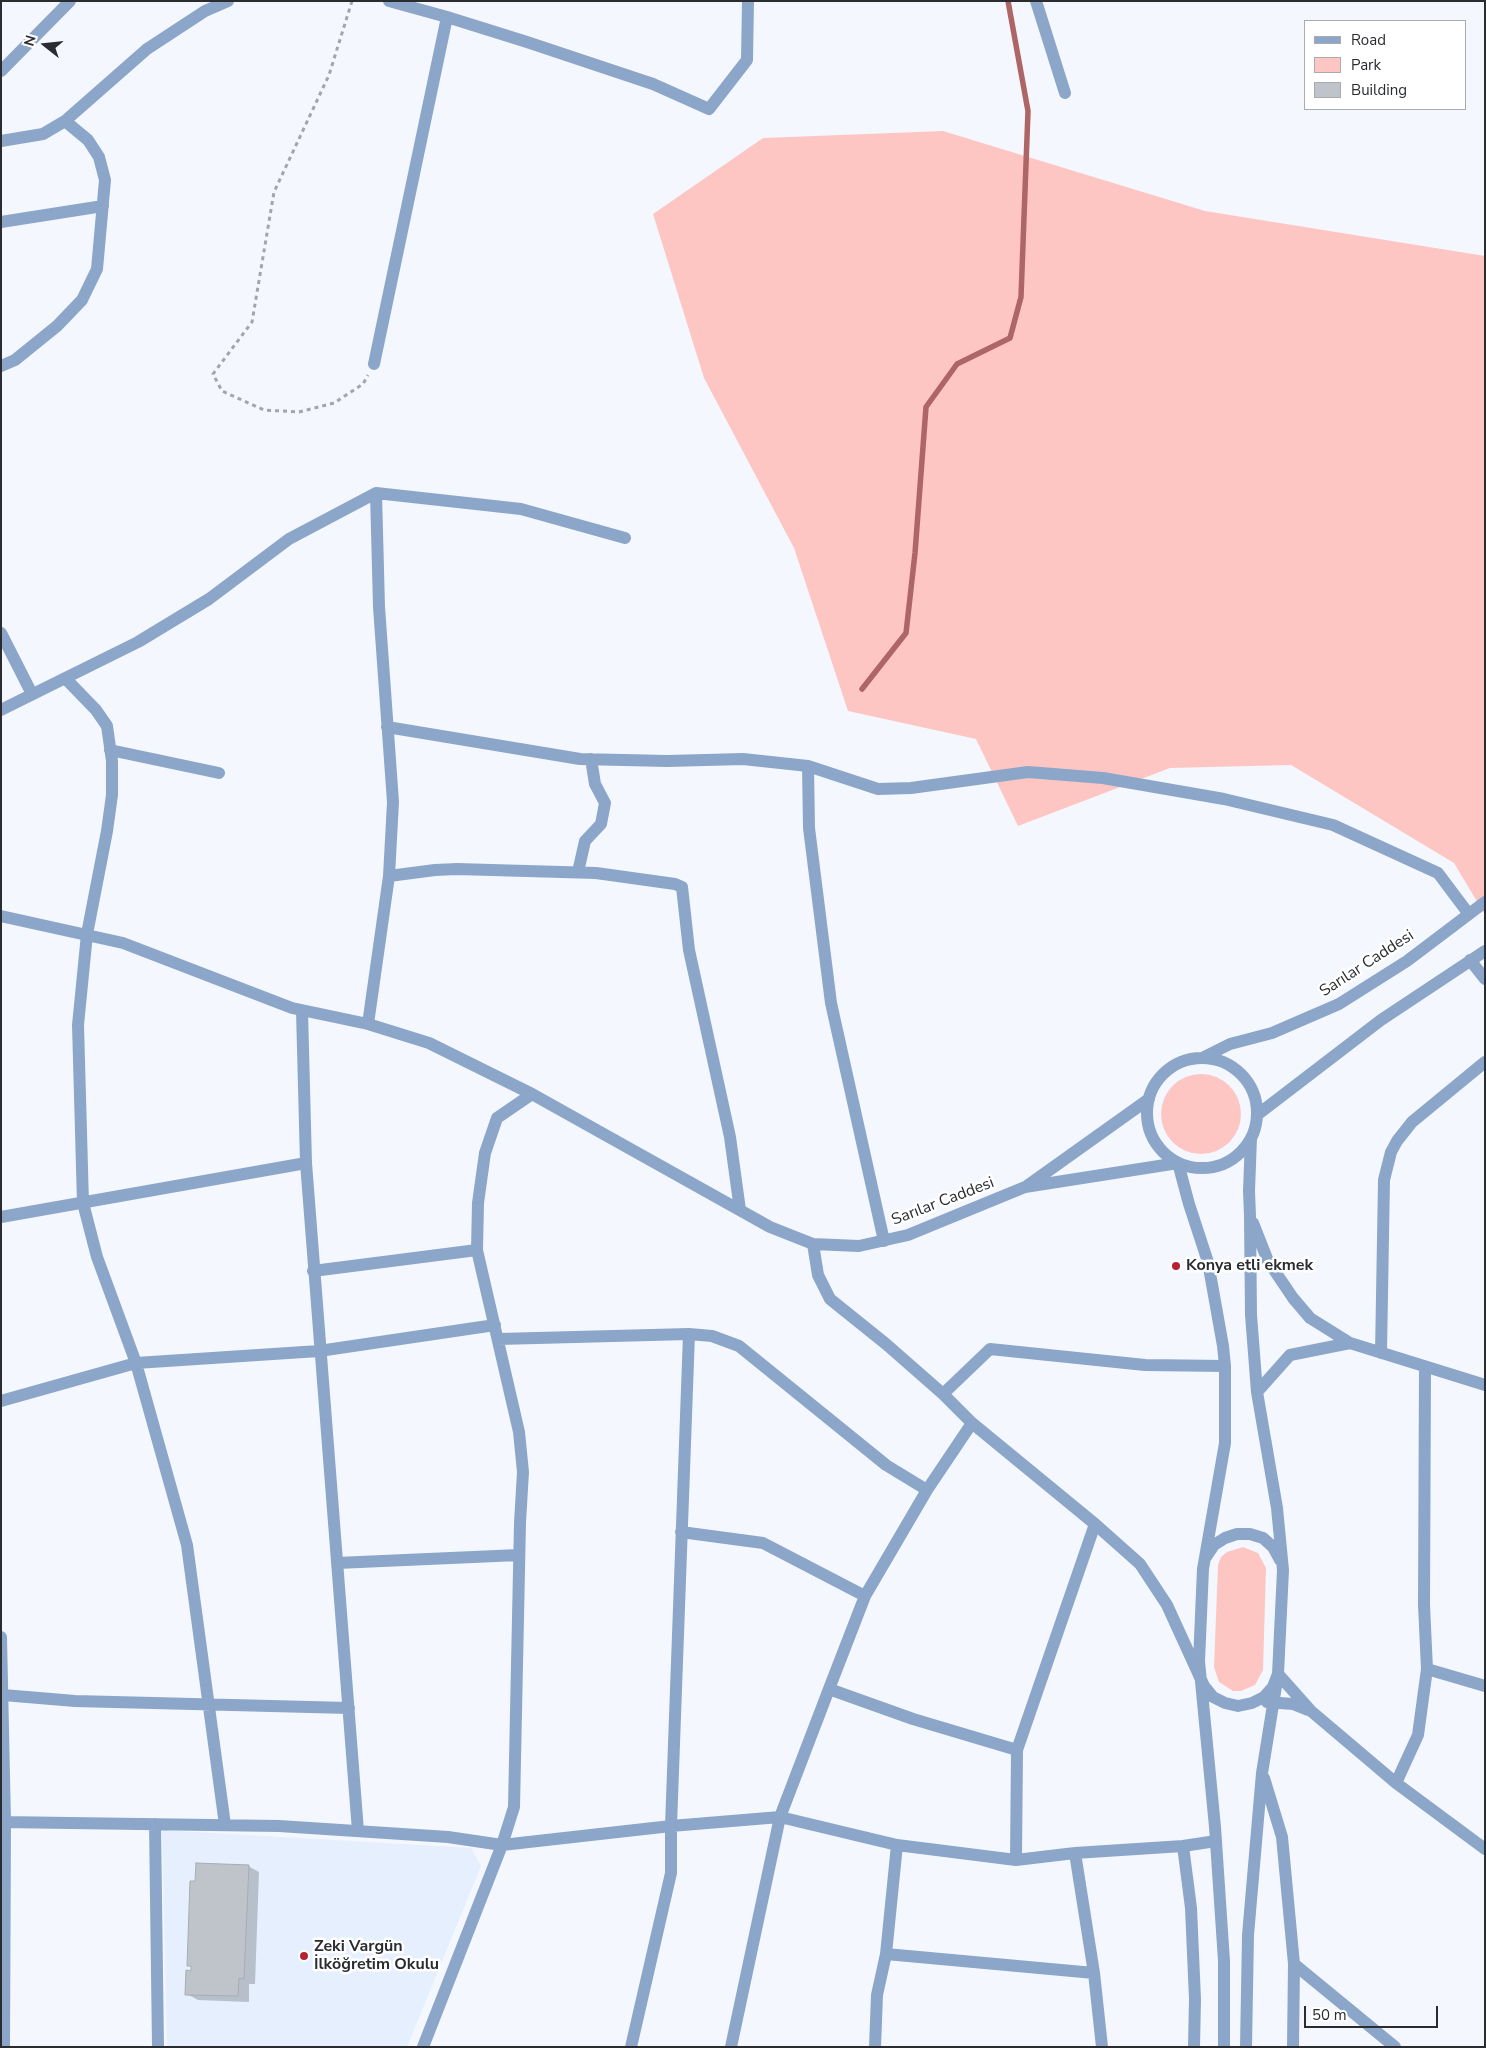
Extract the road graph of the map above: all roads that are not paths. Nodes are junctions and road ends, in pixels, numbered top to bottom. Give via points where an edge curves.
1 (70, 1) edge
2 (228, 1) edge
3 (388, 1) edge
4 (748, 1) edge
5 (1036, 1) edge
6 (205, 6) edge
7 (447, 17) junction
8 (1, 72) edge
9 (1065, 93) dead end
10 (65, 121) junction
11 (1, 141) edge
12 (103, 206) junction
13 (1, 222) edge
14 (374, 364) road end
15 (1, 366) edge
16 (376, 493) junction
17 (625, 538) dead end
18 (1, 633) edge
19 (64, 678) junction
20 (32, 694) junction
21 (1, 710) edge
22 (387, 727) junction
23 (110, 750) junction
24 (591, 759) junction
25 (808, 766) junction
26 (219, 772) dead end
27 (578, 872) junction
28 (389, 876) junction
29 (1485, 902) edge
30 (1468, 913) junction
31 (1, 916) edge
32 (87, 934) junction
33 (1485, 951) edge
34 (1470, 960) junction
35 (1485, 979) edge
36 (302, 1011) junction
37 (368, 1024) junction
38 (1202, 1058) junction
39 (1485, 1062) edge
40 (532, 1094) junction
41 (1149, 1099) junction
42 (1257, 1116) junction
43 (1251, 1138) junction
44 (306, 1163) junction
45 (1178, 1163) junction
46 (1025, 1187) junction
47 (83, 1203) junction
48 (740, 1210) junction
49 (1250, 1216) junction
50 (1, 1217) edge
51 (884, 1241) junction
52 (813, 1244) junction
53 (477, 1250) junction
54 (313, 1271) junction
55 (495, 1325) junction
56 (688, 1334) junction
57 (499, 1339) junction
58 (1350, 1343) junction
59 (319, 1351) junction
60 (1381, 1353) junction
61 (136, 1363) junction
62 (1225, 1366) junction
63 (1425, 1367) junction
64 (1485, 1385) edge
65 (1257, 1392) junction
66 (944, 1394) junction
67 (1, 1401) edge
68 (972, 1423) junction
69 (927, 1490) junction
70 (1095, 1524) junction
71 (681, 1532) junction
72 (519, 1555) junction
73 (337, 1563) junction
74 (1203, 1569) junction
75 (1283, 1570) junction
76 (865, 1596) junction
77 (1, 1637) edge
78 (1427, 1669) junction
79 (1199, 1674) junction
80 (1278, 1674) junction
81 (1485, 1686) edge
82 (829, 1689) junction
83 (2, 1695) junction
84 (1274, 1701) junction
85 (1252, 1703) junction
86 (209, 1704) junction
87 (349, 1708) junction
88 (1311, 1711) junction
89 (1017, 1750) junction
90 (1262, 1773) junction
91 (1396, 1783) junction
92 (780, 1817) junction
93 (3, 1822) edge
94 (155, 1824) junction
95 (225, 1824) junction
96 (671, 1826) junction
97 (358, 1831) junction
98 (1216, 1841) junction
99 (502, 1844) junction
100 (897, 1845) junction
101 (1183, 1846) junction
102 (1485, 1849) edge
103 (1075, 1853) junction
104 (1016, 1860) junction
105 (886, 1954) junction
106 (1294, 1964) junction
107 (1094, 1973) junction
108 (4, 2047) edge
109 (158, 2047) edge
110 (423, 2047) edge
111 (631, 2047) edge
112 (731, 2047) edge
113 (875, 2047) edge
114 (1102, 2047) edge
115 (1194, 2047) edge
116 (1224, 2047) edge
117 (1246, 2047) edge
118 (1293, 2047) edge
119 (1395, 2047) edge

1 - 8 street
2 - 6 street
3 - 7 street
4 - 7 street via 747,60 709,109 654,84
5 - 9 street
6 - 10 street via 147,49
7 - 14 street
10 - 11 street via 43,134
10 - 12 street via 88,140 99,157 105,180
12 - 13 street
12 - 15 street via 97,269 82,300 57,326 15,360
16 - 17 street via 521,509
16 - 19 street via 289,539 209,599 138,642
16 - 22 street
18 - 20 street
19 - 20 street
19 - 23 street via 107,726
20 - 21 street
22 - 24 street
22 - 28 street via 393,802
23 - 26 street
23 - 32 street via 112,795
24 - 25 street via 743,759
24 - 27 street via 595,784 605,803 601,824 585,841
25 - 30 street via 878,790 1028,772 1103,778 1224,799 1333,825 1438,873
25 - 51 street via 809,828 831,1003
27 - 28 street via 458,869
27 - 48 street via 682,887 689,950 730,1137
28 - 37 street
29 - 30 street, Sarılar Caddesi
30 - 38 street, Sarılar Caddesi via 1407,961 1339,1004 1272,1033 1230,1044
31 - 32 street, Sarılar Caddesi
32 - 36 street, Sarılar Caddesi via 154,954
32 - 47 street via 78,1026
33 - 34 street
34 - 35 street
34 - 42 street via 1381,1020
36 - 37 street, Sarılar Caddesi
36 - 44 street
37 - 40 street, Sarılar Caddesi via 429,1043
38 - 41 street, Sarılar Caddesi via 1184,1061 1168,1070 1156,1083
38 - 42 street, Sarılar Caddesi via 1219,1060 1235,1069 1255,1098
39 - 60 street via 1412,1122 1391,1152 1384,1180
40 - 48 street, Sarılar Caddesi
40 - 53 street via 497,1118 485,1153 478,1203
41 - 45 street, Sarılar Caddesi via 1147,1118 1152,1136 1162,1152
41 - 46 street, Sarılar Caddesi
42 - 43 street, Sarılar Caddesi
43 - 45 street, Sarılar Caddesi via 1241,1152 1211,1168 1194,1168
43 - 49 street
44 - 47 street
44 - 54 street
45 - 46 street, Sarılar Caddesi
45 - 62 street via 1208,1262
46 - 51 street, Sarılar Caddesi via 908,1235
47 - 50 street
47 - 61 street via 98,1257
48 - 52 street, Sarılar Caddesi via 770,1227
49 - 58 street via 1268,1261 1293,1298 1310,1318
49 - 65 street via 1250,1307
51 - 52 street, Sarılar Caddesi via 859,1246
52 - 66 street via 818,1275 830,1299
53 - 54 street
53 - 55 street
54 - 59 street
55 - 57 street
55 - 59 street
56 - 57 street
56 - 69 street via 712,1336 739,1346 886,1465
56 - 71 street
57 - 72 street via 519,1432 523,1472
58 - 60 street
58 - 65 street via 1290,1355
59 - 61 street
59 - 73 street
60 - 63 street
61 - 67 street
61 - 86 street via 187,1545
62 - 66 street via 1145,1365 990,1349
62 - 74 street via 1225,1443
63 - 64 street
63 - 78 street via 1424,1605
65 - 75 street via 1277,1508
66 - 68 street
68 - 69 street
68 - 70 street
69 - 76 street
70 - 79 street via 1140,1564 1167,1605
70 - 89 street
71 - 76 street via 763,1544
71 - 96 street
72 - 73 street
72 - 99 street via 514,1807
73 - 87 street
74 - 75 street via 1206,1556 1214,1545 1237,1534 1250,1534 1273,1546
74 - 79 street
75 - 80 street
76 - 82 street
77 - 83 street
78 - 81 street
78 - 91 street via 1418,1735
79 - 85 street via 1213,1697 1238,1706
79 - 98 street
80 - 84 street
80 - 85 street via 1273,1687
80 - 88 street
82 - 89 street via 913,1719
82 - 92 street
83 - 86 street
83 - 93 street
84 - 85 street
84 - 88 street
84 - 90 street
86 - 87 street
86 - 95 street
87 - 97 street
88 - 91 street
89 - 104 street
90 - 106 street via 1282,1837
90 - 117 street via 1248,1934
91 - 102 street
92 - 96 street
92 - 100 street
92 - 112 street
93 - 94 street
93 - 108 street
94 - 95 street
94 - 109 street
95 - 97 street
96 - 99 street
96 - 111 street via 671,1873
97 - 99 street
98 - 101 street
98 - 116 street via 1224,1961
99 - 110 street
100 - 104 street
100 - 105 street
101 - 103 street
101 - 115 street via 1192,1908
103 - 104 street
103 - 107 street
105 - 107 street
105 - 113 street via 877,1995
106 - 118 street
106 - 119 street
107 - 114 street

